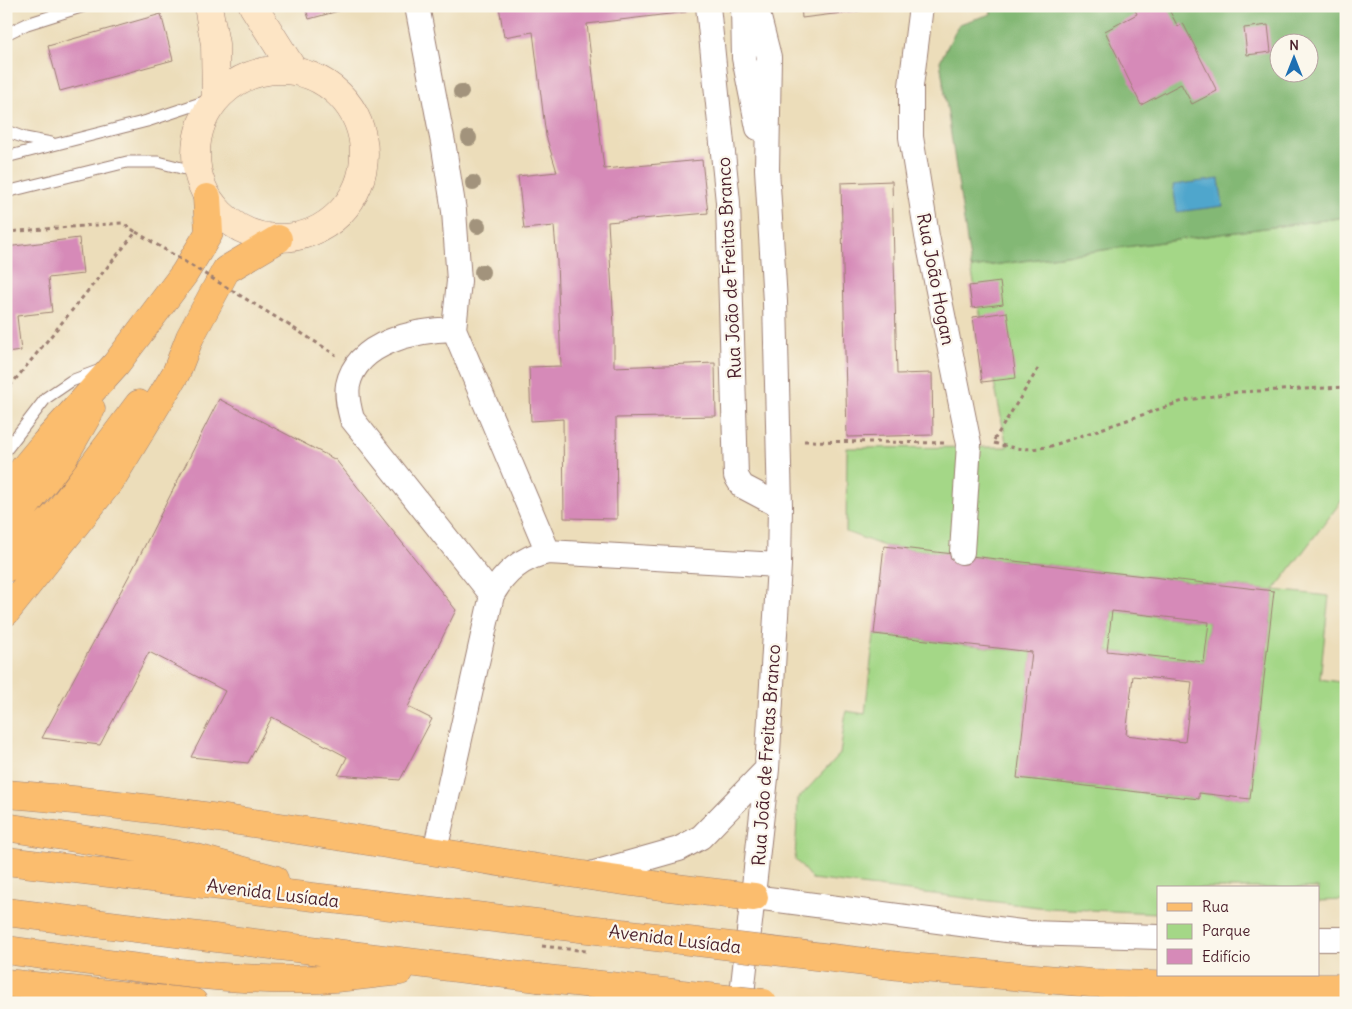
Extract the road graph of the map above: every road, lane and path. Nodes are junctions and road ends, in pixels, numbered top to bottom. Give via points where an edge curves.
1 (84, 6) edge
2 (208, 6) edge
3 (253, 6) edge
4 (417, 6) edge
5 (708, 6) edge
6 (743, 6) edge
7 (756, 6) edge
8 (921, 6) edge
9 (6, 34) edge
10 (294, 71) junction
11 (216, 98) junction
12 (6, 131) edge
13 (56, 144) junction
14 (6, 157) edge
15 (767, 169) junction
16 (197, 172) junction
17 (6, 192) edge
18 (207, 198) junction
19 (6, 232) edge
20 (136, 232) junction
21 (278, 239) junction
22 (454, 329) junction
23 (190, 337) junction
24 (116, 364) junction
25 (354, 368) junction
26 (1038, 368) dead end
27 (1346, 386) edge
28 (6, 391) edge
29 (833, 441) dead end
30 (932, 443) dead end
31 (6, 450) edge
32 (6, 490) edge
33 (780, 506) junction
34 (6, 531) edge
35 (548, 552) junction
36 (962, 552) dead end
37 (779, 565) junction
38 (6, 568) edge
39 (492, 595) junction
40 (6, 612) edge
41 (767, 769) junction
42 (6, 774) edge
43 (6, 794) edge
44 (95, 801) junction
45 (6, 827) edge
46 (435, 851) junction
47 (6, 860) edge
48 (583, 876) junction
49 (754, 897) junction
50 (367, 904) junction
51 (6, 912) edge
52 (1157, 937) edge
53 (1320, 939) edge
54 (1346, 939) edge
55 (6, 950) edge
56 (448, 966) junction
57 (6, 982) edge
58 (1346, 988) edge
59 (194, 1003) edge
60 (741, 1003) edge
61 (763, 1003) edge

1 - 9 lane
2 - 11 main road via 215,44
3 - 10 main road
4 - 22 street via 454,211 459,281
5 - 33 street, Rua João de Freitas Branco via 728,202 736,476 742,486
6 - 15 street, Rua João de Freitas Branco via 744,58
7 - 15 street, Rua João de Freitas Branco via 769,57
8 - 36 street, Rua João Hogan via 911,86 911,137 968,444
10 - 11 main road via 254,74 233,83
10 - 21 main road via 321,80 343,98 358,121 365,148 362,176 351,202 331,222 306,235
11 - 13 lane via 147,121
11 - 16 main road via 203,118 195,145
12 - 13 lane
13 - 14 lane
15 - 33 street, Rua João de Freitas Branco via 775,302
16 - 17 lane via 158,162 127,162
16 - 18 main road
18 - 21 main road via 225,220 250,234
18 - 24 main road via 209,233 184,274
19 - 20 path via 122,223
20 - 25 path, bridge
20 - 28 path
21 - 23 main road via 226,270
22 - 25 street via 426,330 402,336 371,352
22 - 35 street
23 - 38 main road via 59,511
23 - 40 main road via 176,373 112,480
24 - 31 lane via 72,381 46,398
24 - 32 main road
24 - 34 main road via 63,458
25 - 39 street via 348,385 352,419
26 - 27 path via 992,442 1032,450 1183,401 1237,392
29 - 30 path
33 - 37 street, Rua João de Freitas Branco
35 - 37 street
35 - 39 street via 535,554 518,565 503,578
37 - 41 street, Rua João de Freitas Branco
39 - 46 street
41 - 48 street via 702,837 679,849
41 - 49 street, Rua João de Freitas Branco
42 - 44 main road
43 - 44 main road
44 - 46 main road
45 - 50 main road via 192,857
46 - 48 main road
47 - 50 main road, Avenida Lusíada
48 - 49 main road
49 - 52 street via 1029,932
49 - 60 street, Rua João de Freitas Branco
50 - 58 main road, Avenida Lusíada, bridge via 899,966 1091,983
51 - 56 main road
53 - 54 street
55 - 56 main road via 220,977 321,979
56 - 61 main road, bridge
57 - 59 main road

